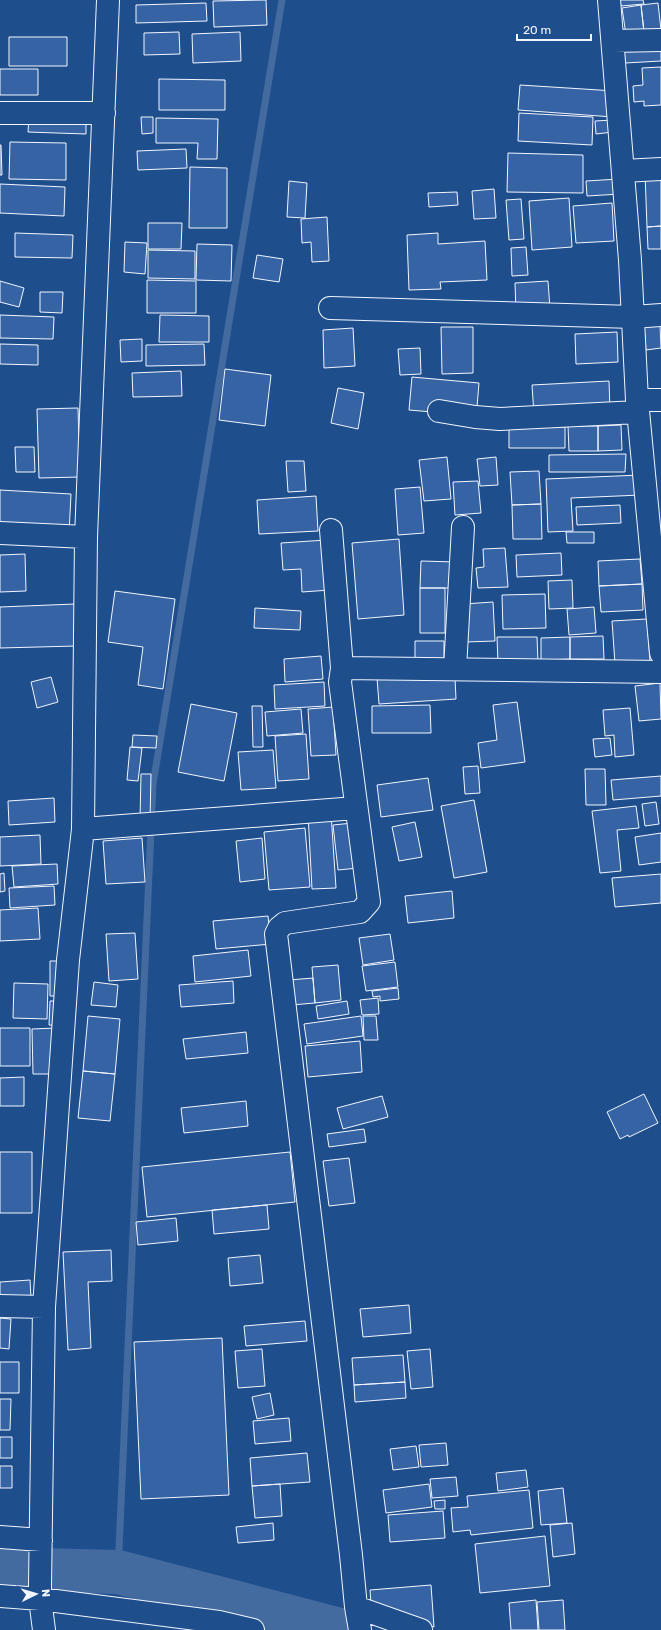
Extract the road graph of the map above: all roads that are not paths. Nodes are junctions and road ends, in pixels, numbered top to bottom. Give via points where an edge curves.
1 (108, 0) edge
2 (609, 0) edge
3 (661, 40) edge
4 (613, 42) junction
5 (0, 113) edge
6 (104, 113) junction
7 (661, 169) edge
8 (623, 171) junction
9 (330, 308) dead end
10 (661, 314) edge
11 (633, 317) junction
12 (661, 400) edge
13 (638, 406) junction
14 (439, 411) dead end
15 (655, 524) edge
16 (463, 527) dead end
17 (331, 530) dead end
18 (0, 533) edge
19 (86, 537) junction
20 (661, 653) edge
21 (342, 668) junction
22 (455, 669) junction
23 (661, 672) edge
24 (356, 808) junction
25 (83, 829) junction
26 (0, 1306) edge
27 (44, 1307) junction
28 (0, 1537) edge
29 (40, 1551) junction
30 (40, 1592) junction
31 (0, 1596) edge
32 (358, 1616) edge
33 (44, 1630) edge
34 (252, 1630) edge
35 (421, 1630) edge

1 - 6 street
2 - 4 street
3 - 4 street
4 - 8 street
5 - 6 street
6 - 19 street
7 - 8 street
8 - 11 street
9 - 11 street
10 - 11 street
11 - 13 street
12 - 13 street
13 - 14 street via 500,419
13 - 15 street
15 - 20 street
16 - 22 street
17 - 21 street
18 - 19 street
19 - 25 street
21 - 22 street
21 - 24 street via 340,682
22 - 23 street
24 - 25 street
24 - 32 street via 369,902 360,912 285,923 276,934
25 - 27 street via 68,960
26 - 27 street
27 - 29 street
28 - 29 street
29 - 30 street
30 - 31 street
30 - 33 street
30 - 34 street via 219,1622
32 - 35 street

